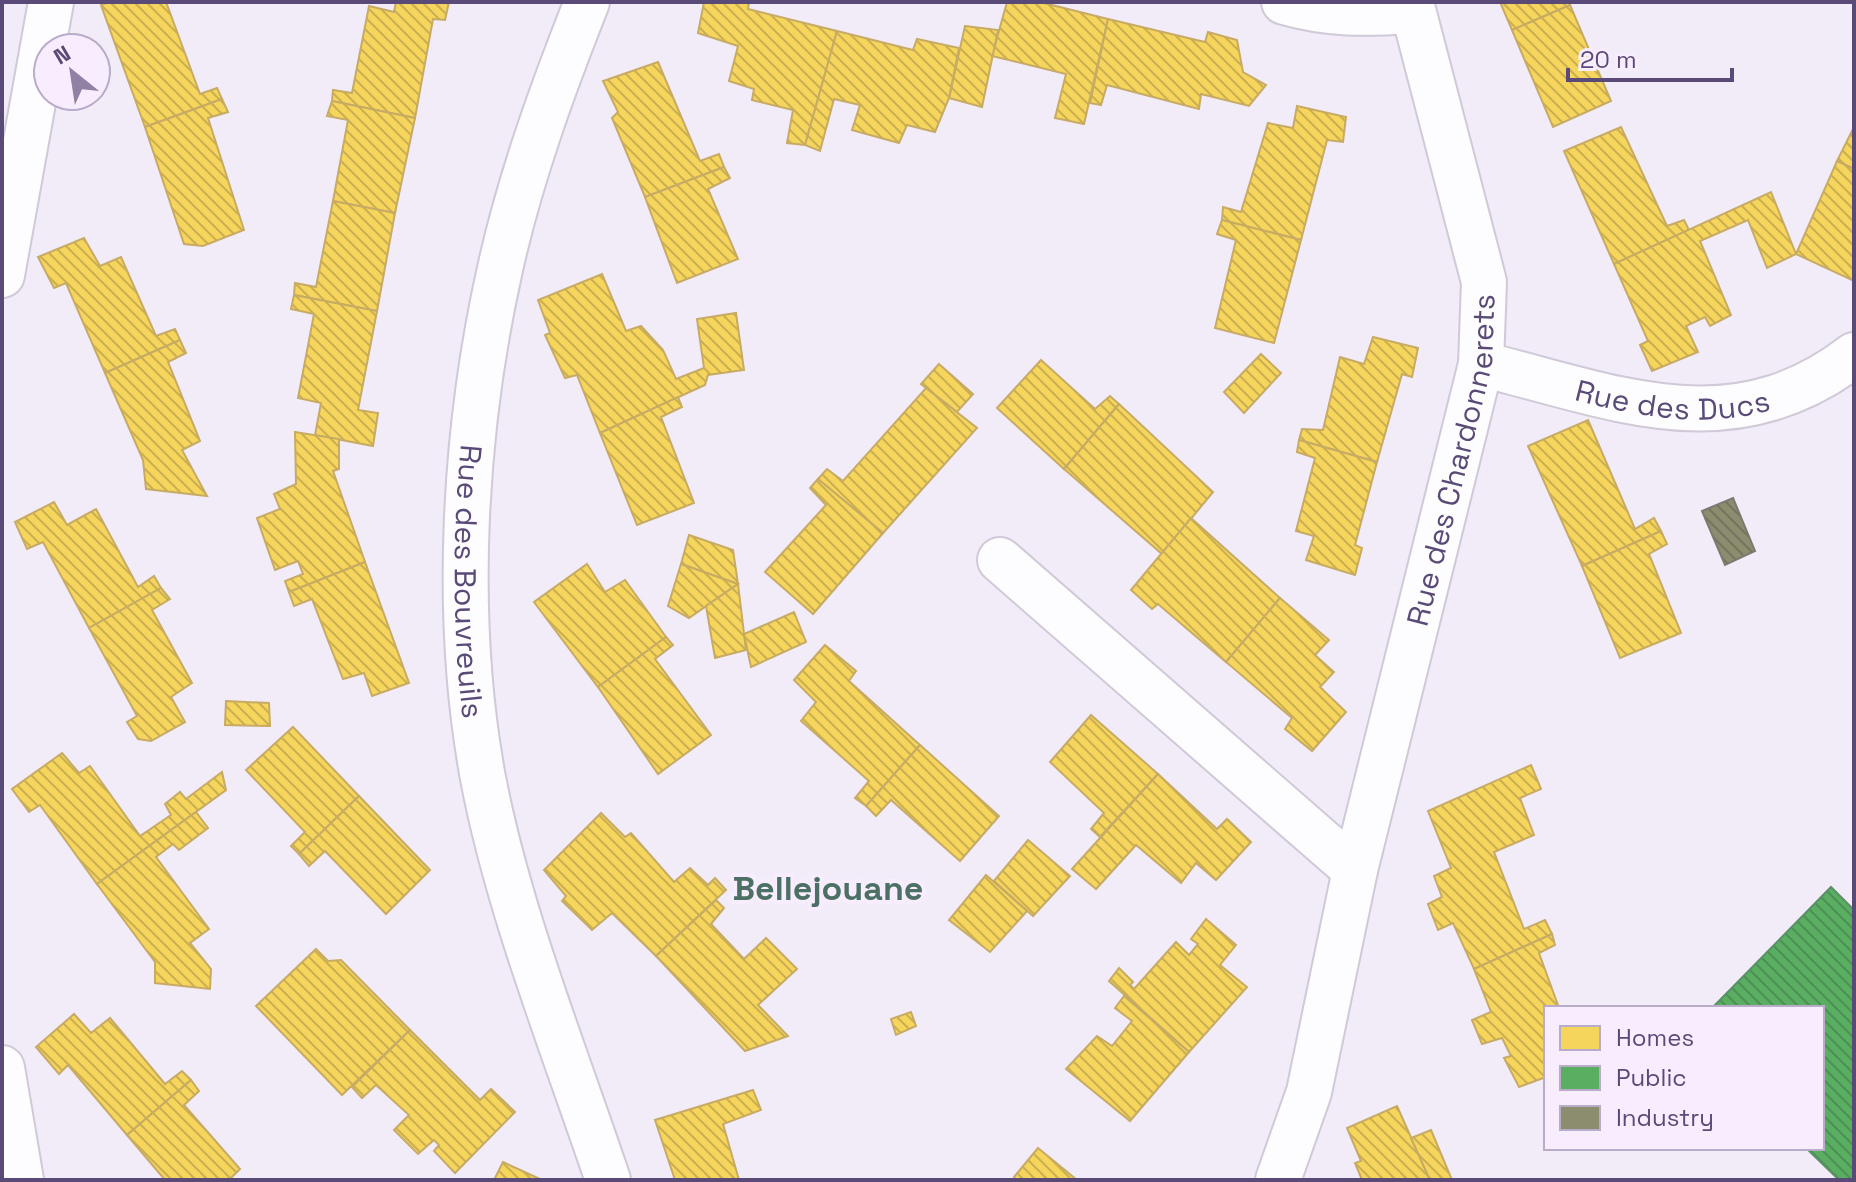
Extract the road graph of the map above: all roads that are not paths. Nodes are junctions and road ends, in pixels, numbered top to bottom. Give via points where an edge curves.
1 (51, 2) edge
2 (587, 2) edge
3 (1284, 2) edge
4 (1411, 7) edge
5 (2, 275) edge
6 (1854, 355) edge
7 (1481, 364) junction
8 (1000, 560) dead end
9 (1355, 870) junction
10 (2, 1068) edge
11 (604, 1170) edge
12 (21, 1180) edge
13 (1278, 1180) edge

1 - 5 street
2 - 11 street, Rue des Bouvreuils via 500,267 477,388 467,593 483,778 512,892
3 - 4 street via 1351,15
4 - 7 street, Rue des Chardonnerets via 1484,282
6 - 7 street, Rue des Ducs via 1789,390 1738,406 1698,411 1648,406
7 - 9 street, Rue des Chardonnerets
8 - 9 street
9 - 13 street, Rue des Chardonnerets via 1309,1092
10 - 12 street

